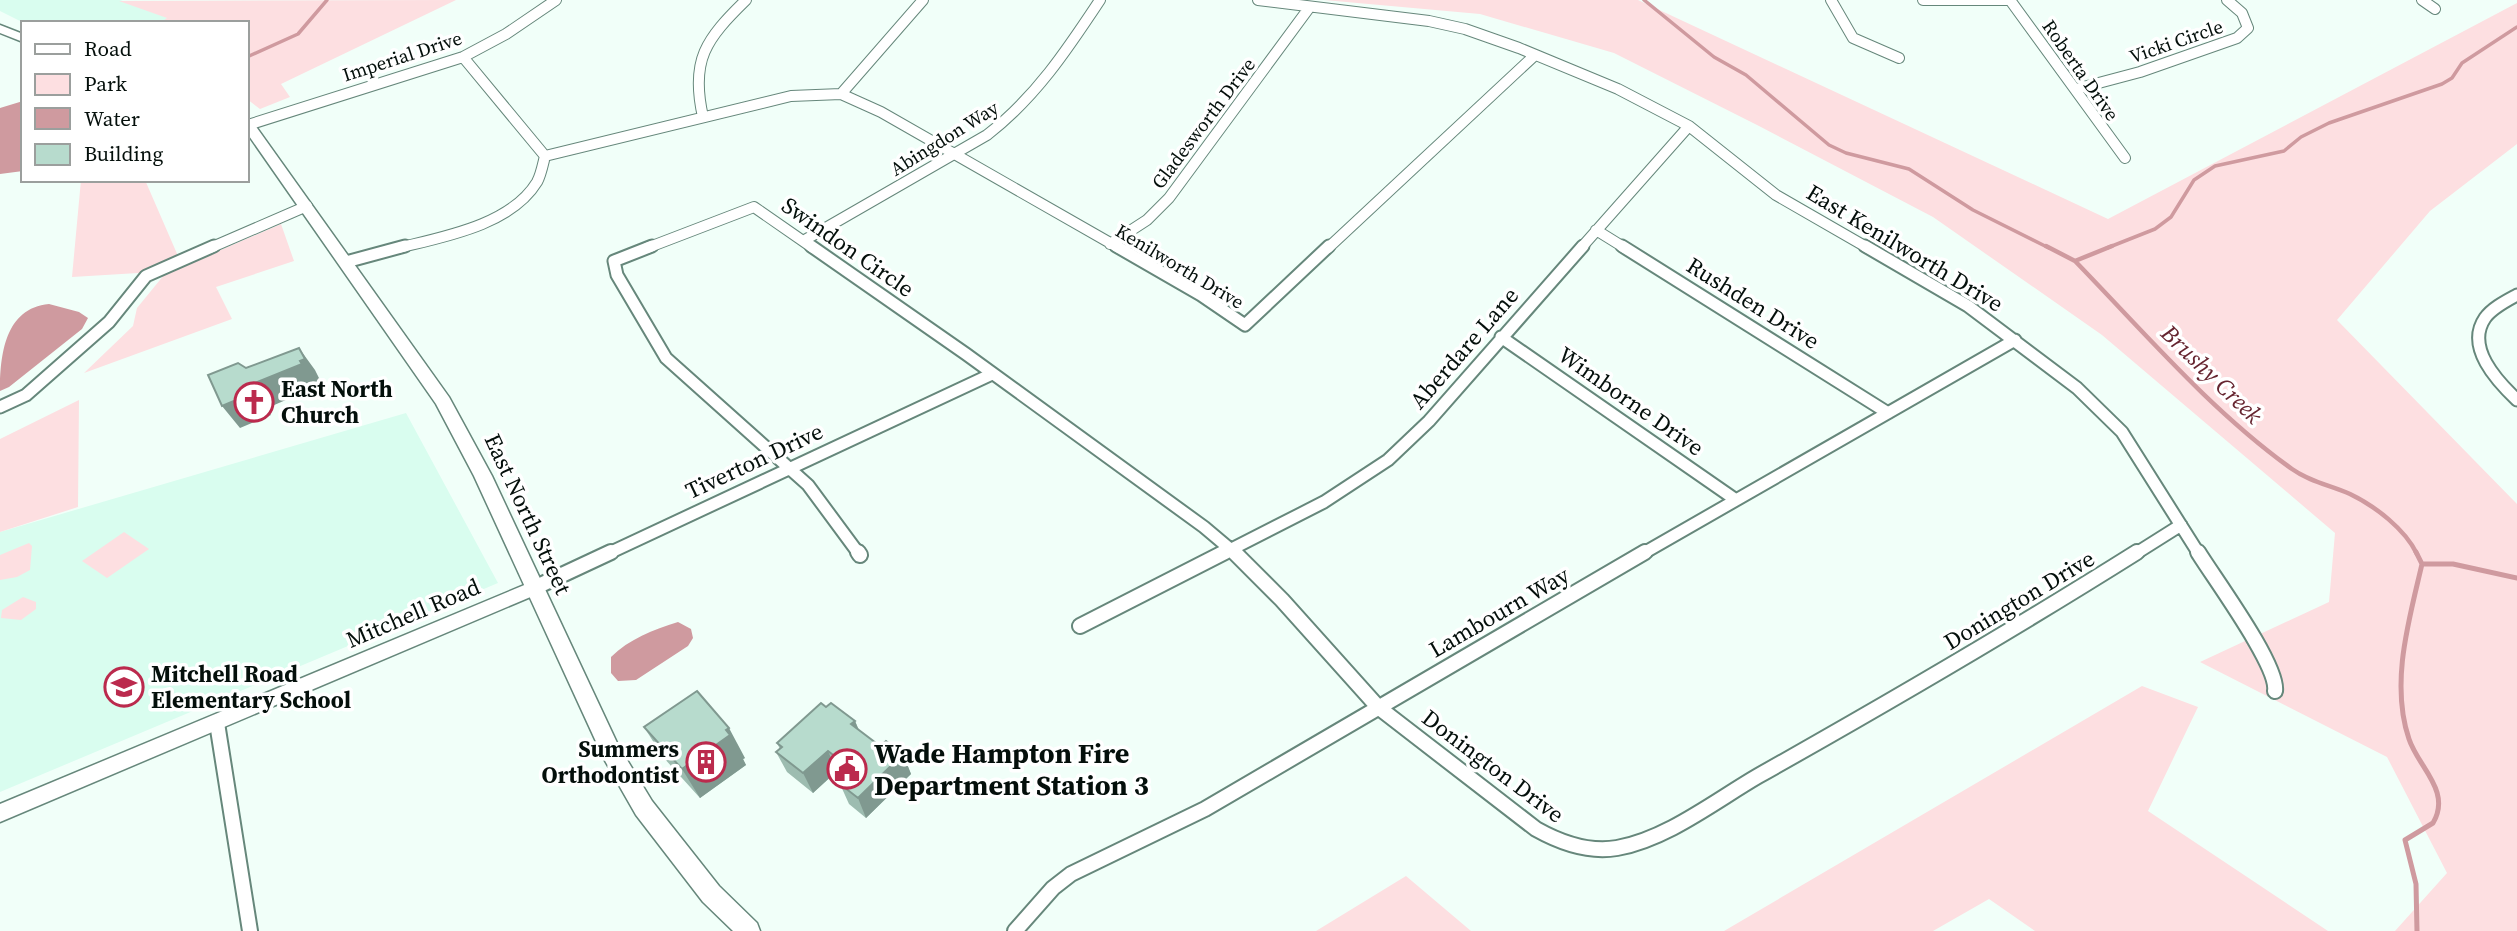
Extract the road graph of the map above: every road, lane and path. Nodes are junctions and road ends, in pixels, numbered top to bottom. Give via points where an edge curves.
1 (556, 0) edge
2 (746, 0) edge
3 (923, 0) edge
4 (1100, 0) edge
5 (1258, 0) edge
6 (1831, 0) edge
7 (1923, 0) edge
8 (2010, 0) edge
9 (2227, 0) edge
10 (2422, 0) edge
11 (1309, 8) junction
12 (2435, 9) dead end
13 (0, 29) edge
14 (21, 37) edge
15 (1535, 55) junction
16 (463, 57) junction
17 (1899, 58) dead end
18 (2076, 89) junction
19 (841, 94) junction
20 (703, 117) junction
21 (248, 125) edge
22 (248, 126) edge
23 (1689, 126) junction
24 (954, 154) junction
25 (545, 156) junction
26 (2125, 158) dead end
27 (307, 206) junction
28 (1595, 230) junction
29 (803, 241) junction
30 (1110, 244) junction
31 (346, 262) junction
32 (2517, 295) edge
33 (1501, 337) junction
34 (2015, 340) junction
35 (992, 374) junction
36 (2517, 400) edge
37 (0, 407) edge
38 (1888, 414) junction
39 (790, 468) junction
40 (1736, 500) junction
41 (2181, 525) junction
42 (1232, 550) junction
43 (860, 555) dead end
44 (534, 588) junction
45 (1080, 626) dead end
46 (2275, 691) dead end
47 (1378, 706) junction
48 (217, 723) junction
49 (0, 813) edge
50 (250, 931) edge
51 (749, 931) edge
52 (1015, 931) edge

1 - 16 street, Imperial Drive
2 - 20 street via 710,37 701,55 695,85
3 - 19 street
4 - 24 street, Abingdon Way via 1025,104
5 - 11 street
6 - 17 street via 1853,38
7 - 8 street
8 - 18 street, Roberta Drive
9 - 18 street, Vicki Circle via 2246,20 2248,28 2241,36
10 - 12 street
11 - 15 street via 1443,24
11 - 30 street, Gladesworth Drive via 1169,198 1147,220
13 - 14 main road
15 - 23 street, East Kenilworth Drive via 1647,102
15 - 30 street, Kenilworth Drive via 1245,325
16 - 21 street, Imperial Drive
16 - 25 street
18 - 26 street, Roberta Drive
19 - 20 street, Kenilworth Drive via 792,96
19 - 24 street, Kenilworth Drive
20 - 25 street, Kenilworth Drive
22 - 27 main road, East North Street
23 - 28 street, Aberdare Lane
23 - 34 street, East Kenilworth Drive via 1776,195 1927,280
24 - 29 street, Abingdon Way
24 - 30 street, Kenilworth Drive
25 - 31 street via 536,186 508,212
27 - 31 main road, East North Street
27 - 37 street via 146,276 109,322 26,395
28 - 33 street, Aberdare Lane
28 - 38 street, Rushden Drive
29 - 35 street, Swindon Circle
29 - 39 street, Swindon Circle via 754,207 614,261 617,275 666,358
31 - 44 main road, East North Street via 443,401
32 - 36 street via 2484,320 2479,341 2488,366
33 - 40 street, Wimborne Drive
33 - 42 street, Aberdare Lane via 1429,421 1388,460 1324,502
34 - 38 street, Lambourn Way
34 - 41 street, East Kenilworth Drive via 2112,420
35 - 39 street, Tiverton Drive
35 - 42 street, Donington Drive
38 - 40 street, Lambourn Way
39 - 43 street
39 - 44 street, Tiverton Drive
40 - 47 street, Lambourn Way
41 - 46 street, East Kenilworth Drive via 2266,659
41 - 47 street, Donington Drive via 1911,690 1692,812 1616,848 1583,848 1548,836
42 - 45 street, Aberdare Lane
42 - 47 street, Donington Drive
44 - 48 street, Mitchell Road
44 - 51 main road, East North Street via 611,752 643,808 705,886
47 - 52 street, Lambourn Way via 1205,809 1071,874
48 - 49 street, Mitchell Road
48 - 50 street

